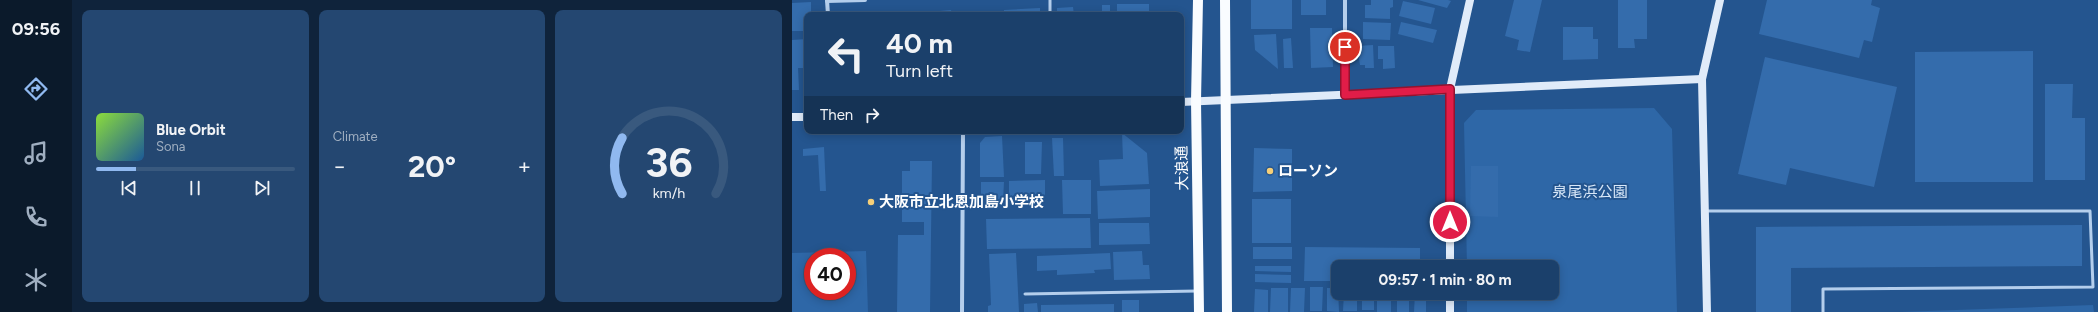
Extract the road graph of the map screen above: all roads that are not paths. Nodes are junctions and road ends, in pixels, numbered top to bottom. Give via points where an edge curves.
1 (865, 0) edge
2 (1050, 0) edge
3 (1198, 0) edge
4 (1225, 0) edge
5 (1345, 0) edge
6 (1470, 0) edge
7 (1720, 0) edge
8 (827, 1) edge
9 (828, 12) edge
10 (1050, 12) edge
11 (1702, 79) junction
12 (1450, 89) junction
13 (1345, 95) junction
14 (1227, 100) junction
15 (1196, 101) junction
16 (1184, 102) edge
17 (792, 117) edge
18 (804, 117) edge
19 (963, 134) edge
20 (1706, 211) junction
21 (1450, 260) edge
22 (1199, 290) junction
23 (1025, 294) dead end
24 (1450, 300) edge
25 (962, 312) edge
26 (1199, 312) edge
27 (1227, 312) edge
28 (1450, 312) edge
29 (1707, 312) edge
30 (1823, 312) edge

1 - 8 street
2 - 10 lane
3 - 15 main road, 大浪通
4 - 14 main road
5 - 13 street
6 - 12 street
7 - 11 street
8 - 9 street
11 - 12 street
11 - 20 street
12 - 13 street
12 - 21 street
13 - 14 street
14 - 15 street
14 - 27 main road
15 - 16 street
15 - 22 main road, 大浪通
17 - 18 street
19 - 25 street
20 - 29 street
20 - 30 lane via 2090,211 2093,287 1823,289
22 - 23 lane
22 - 26 main road, 大浪通
24 - 28 street

